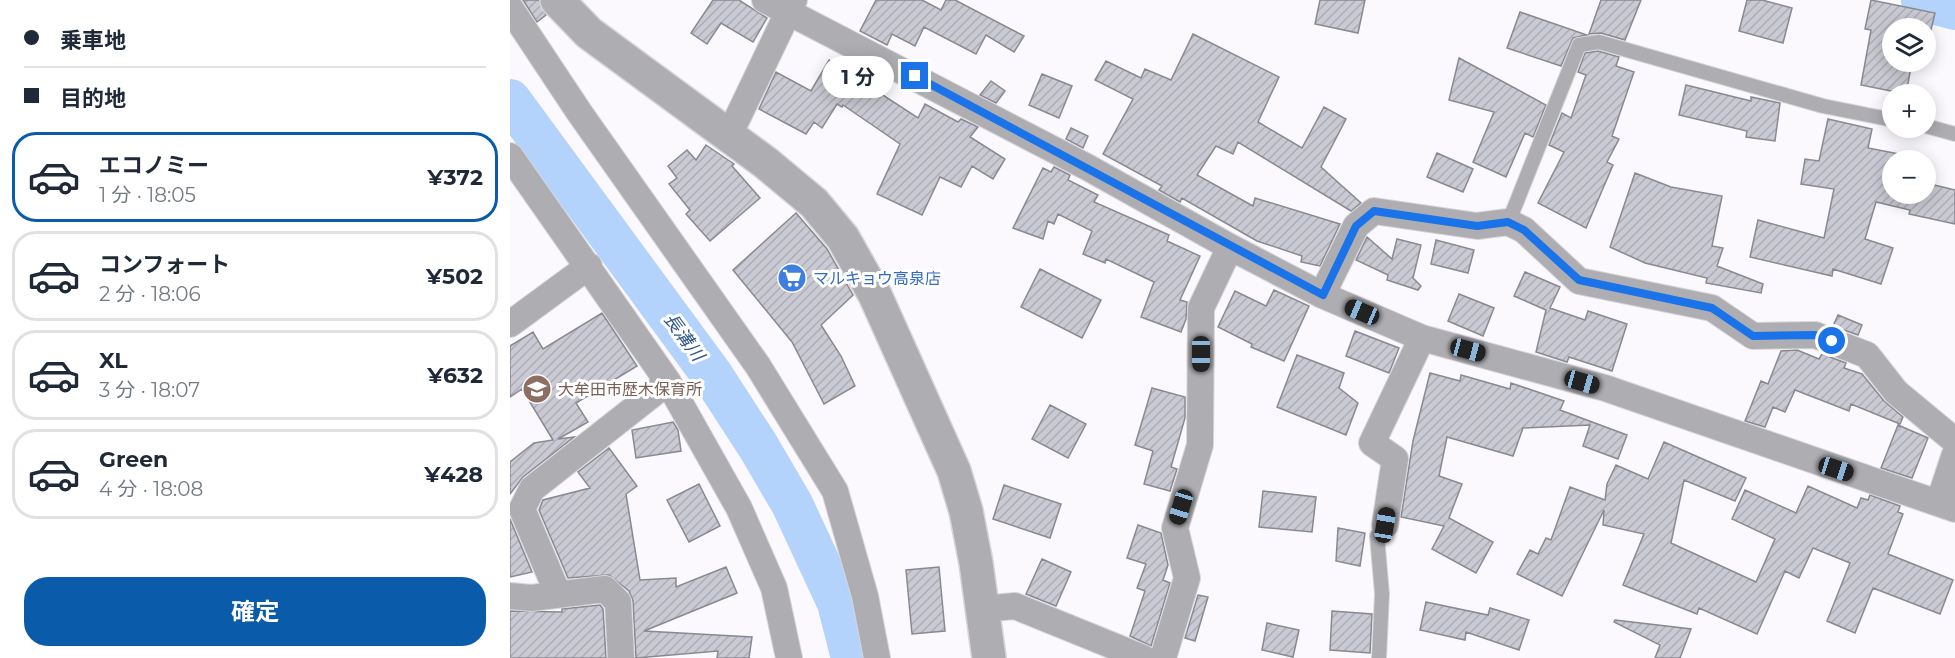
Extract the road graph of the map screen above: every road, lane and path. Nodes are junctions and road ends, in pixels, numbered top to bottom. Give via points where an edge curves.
1 (557, 0) edge
2 (765, 0) edge
3 (791, 6) edge
4 (510, 8) edge
5 (1882, 118) edge
6 (1936, 129) edge
7 (726, 134) junction
8 (1955, 134) edge
9 (510, 156) edge
10 (1511, 216) dead end
11 (1230, 248) junction
12 (590, 266) junction
13 (1323, 295) junction
14 (510, 324) edge
15 (1422, 338) junction
16 (668, 382) junction
17 (1955, 441) edge
18 (1955, 454) edge
19 (1947, 505) edge
20 (516, 511) edge
21 (1385, 525) joint
22 (558, 594) junction
23 (510, 596) edge
24 (982, 609) junction
25 (621, 658) edge
26 (789, 658) edge
27 (877, 658) edge
28 (988, 658) edge
29 (1143, 658) edge
30 (1163, 658) edge
31 (1379, 658) edge

1 - 7 street via 589,33
2 - 3 street
3 - 7 street via 736,121
3 - 11 street
4 - 27 street via 758,366 836,491 866,596
5 - 10 lane via 1823,106 1599,42 1579,45
6 - 8 lane
7 - 24 street via 814,203 843,238 875,295 954,471 966,511
9 - 12 street
11 - 13 street
11 - 30 street via 1201,308 1200,445 1175,528 1187,578
12 - 14 street
12 - 16 street
13 - 15 street
13 - 17 street via 1356,226 1374,211 1477,226 1508,222 1524,230 1579,280 1712,308 1753,336 1815,335 1867,355 1896,392
15 - 19 street via 1605,388
15 - 21 street via 1372,443 1395,459
16 - 20 street via 532,489
16 - 26 street via 740,508 774,588
18 - 19 street
20 - 22 street
21 - 31 lane via 1377,536 1382,594
22 - 23 street
22 - 25 street via 605,588 618,602
24 - 28 street
24 - 29 street via 1015,606

